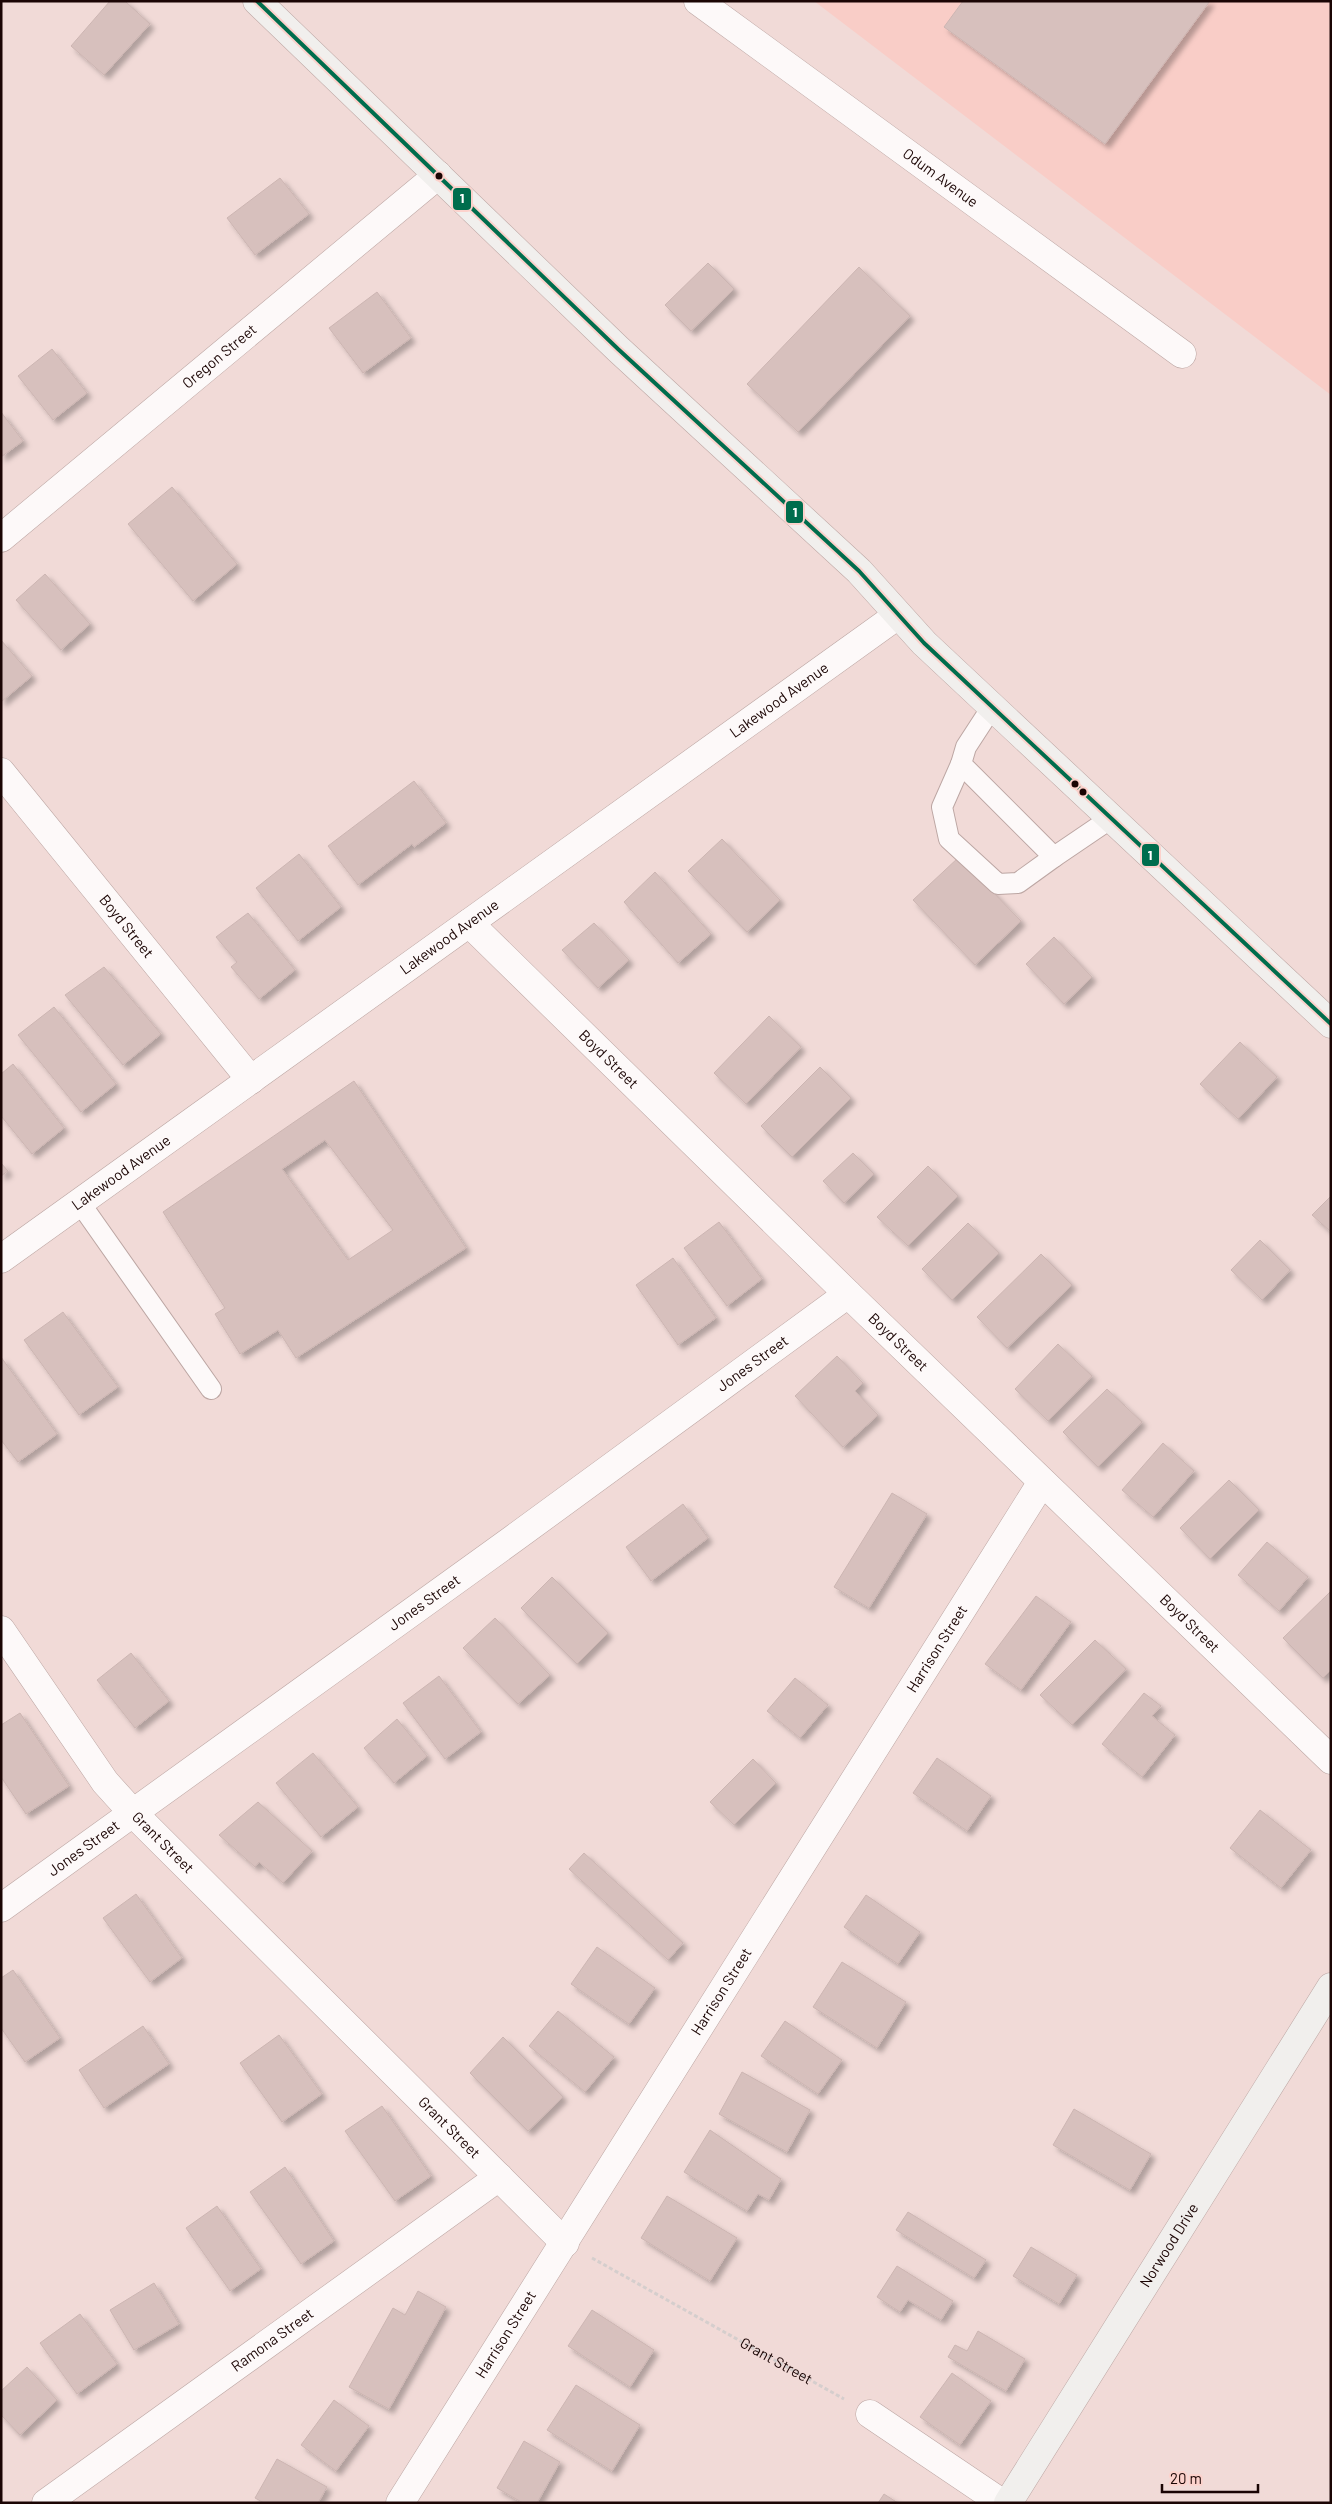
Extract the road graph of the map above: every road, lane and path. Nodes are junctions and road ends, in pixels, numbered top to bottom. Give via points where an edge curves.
1 (257, 1) edge
2 (698, 1) edge
3 (438, 175) junction
4 (1182, 354) dead end
5 (1, 538) edge
6 (898, 615) junction
7 (992, 707) junction
8 (961, 764) junction
9 (1, 772) edge
10 (1110, 819) junction
11 (1054, 857) junction
12 (469, 923) junction
13 (1331, 1024) edge
14 (251, 1080) junction
15 (80, 1203) junction
16 (1, 1260) edge
17 (848, 1294) junction
18 (211, 1388) dead end
19 (1042, 1482) junction
20 (1, 1630) edge
21 (1331, 1760) edge
22 (133, 1814) junction
23 (1, 1908) edge
24 (1331, 1988) edge
25 (499, 2177) junction
26 (565, 2243) junction
27 (870, 2414) joint
28 (46, 2503) edge
29 (400, 2503) edge
30 (1002, 2503) edge
31 (1008, 2503) edge

1 - 3 street
2 - 4 street, Odum Avenue
3 - 5 street, Oregon Street
3 - 6 street via 618,349 858,571
6 - 7 street
6 - 12 street, Lakewood Avenue
7 - 8 lane via 966,748
7 - 10 street
8 - 11 lane
8 - 11 lane via 942,807 948,840 998,884 1018,883
9 - 14 street, Boyd Street
10 - 11 lane
10 - 13 street via 1196,895
12 - 14 street, Lakewood Avenue
12 - 17 street, Boyd Street
14 - 15 street, Lakewood Avenue
15 - 16 street, Lakewood Avenue
15 - 18 lane
17 - 19 street, Boyd Street
17 - 22 street, Jones Street
19 - 21 street, Boyd Street
19 - 26 street, Harrison Street
20 - 22 street, Grant Street via 105,1782
22 - 23 street, Jones Street
22 - 25 street, Grant Street
24 - 31 street, Norwood Drive
25 - 26 street, Grant Street
25 - 28 street, Ramona Street
26 - 27 path, Grant Street
26 - 29 street, Harrison Street
27 - 30 street

